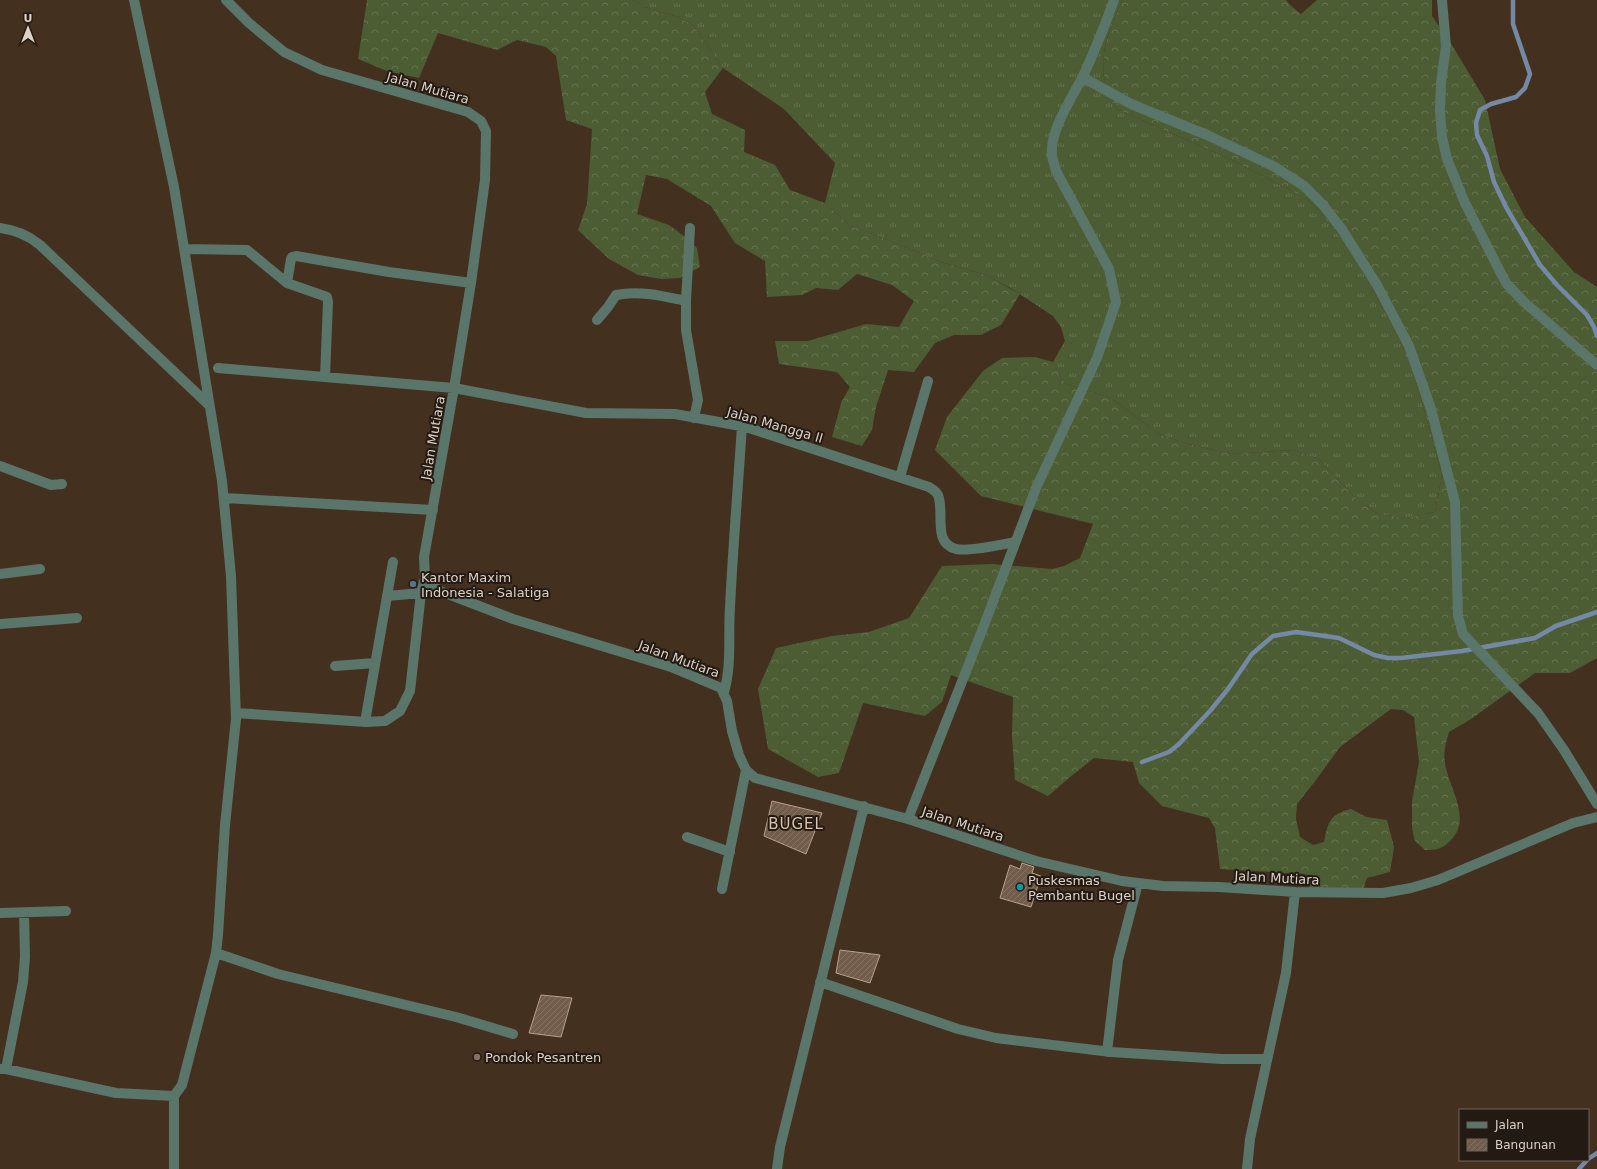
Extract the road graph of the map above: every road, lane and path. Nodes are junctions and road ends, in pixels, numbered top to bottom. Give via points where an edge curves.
1 (134, 0) edge
2 (226, 0) edge
3 (1114, 0) edge
4 (1442, 0) edge
5 (1082, 77) junction
6 (0, 228) edge
7 (690, 228) dead end
8 (184, 249) junction
9 (287, 283) junction
10 (471, 283) junction
11 (686, 301) junction
12 (597, 320) dead end
13 (1597, 365) edge
14 (218, 368) dead end
15 (326, 377) junction
16 (928, 381) dead end
17 (454, 388) junction
18 (209, 405) junction
19 (694, 418) junction
20 (742, 426) junction
21 (0, 466) edge
22 (900, 477) junction
23 (62, 484) dead end
24 (224, 498) junction
25 (433, 510) junction
26 (1015, 542) junction
27 (393, 562) dead end
28 (40, 569) dead end
29 (0, 574) edge
30 (426, 578) junction
31 (420, 593) junction
32 (387, 596) junction
33 (77, 618) dead end
34 (0, 624) edge
35 (375, 663) junction
36 (335, 666) dead end
37 (724, 692) junction
38 (236, 713) junction
39 (364, 722) junction
40 (746, 770) junction
41 (1597, 804) edge
42 (864, 806) junction
43 (1597, 817) edge
44 (908, 819) junction
45 (687, 837) dead end
46 (730, 852) junction
47 (1138, 883) junction
48 (722, 889) dead end
49 (1295, 892) junction
50 (66, 911) dead end
51 (0, 913) edge
52 (24, 913) junction
53 (216, 953) junction
54 (820, 982) junction
55 (513, 1034) dead end
56 (1107, 1052) junction
57 (1266, 1059) junction
58 (3, 1069) edge
59 (174, 1096) junction
60 (174, 1169) edge
61 (777, 1169) edge
62 (1247, 1169) edge

1 - 8 street via 174,187
2 - 10 street, Jalan Mutiara via 284,52 322,70 468,112 481,121 486,131 485,180
3 - 5 street
4 - 13 street via 1446,46 1441,83 1442,137 1447,159 1465,203 1506,283 1524,302
5 - 26 street via 1060,118 1052,155 1056,171 1109,269 1116,302 1097,358 1036,488
5 - 41 street via 1131,104 1275,167 1304,186 1341,228 1377,285 1409,346 1431,409 1454,502 1458,616 1463,634 1538,713
6 - 18 street via 20,233 40,245
7 - 11 street
8 - 9 street via 247,250
8 - 18 street
9 - 10 street via 291,259 296,256
9 - 15 street via 328,298
10 - 17 street, Jalan Mutiara
11 - 12 street via 654,294 628,292 616,296
11 - 19 street via 686,330 698,400
14 - 15 street, Jalan Mangga II
15 - 17 street, Jalan Mangga II
16 - 22 street
17 - 19 street, Jalan Mangga II via 586,413 675,414
17 - 25 street, Jalan Mutiara
18 - 24 street
19 - 20 street, Jalan Mangga II
20 - 22 street, Jalan Mangga II
20 - 37 street via 728,665
21 - 23 street via 51,485
22 - 26 street, Jalan Mangga II via 929,487 937,493 940,503 941,534 946,544 956,549 967,550
24 - 25 street
24 - 38 street via 231,576
25 - 30 street, Jalan Mutiara via 424,557
26 - 44 street
27 - 32 street
28 - 29 street
30 - 31 street
30 - 37 street, Jalan Mutiara via 440,591 455,597 513,619 671,667 721,688
31 - 32 street
31 - 39 street via 410,691 400,711 385,721
32 - 35 street
33 - 34 street
35 - 36 street
35 - 39 street
37 - 40 street, Jalan Mutiara via 732,731
38 - 39 street
38 - 53 street
40 - 42 street, Jalan Mutiara via 755,778
40 - 46 street
42 - 44 street, Jalan Mutiara
42 - 54 street
43 - 49 street, Jalan Mutiara via 1573,823 1438,880 1411,888 1382,893
44 - 47 street, Jalan Mutiara via 1036,862
45 - 46 street
46 - 48 street
47 - 49 street, Jalan Mutiara
47 - 56 street via 1118,960
49 - 57 street via 1286,973
50 - 52 street
51 - 52 street
52 - 58 street via 23,982
53 - 55 street via 278,974 456,1017
53 - 59 street via 182,1085
54 - 56 street via 958,1029 996,1038
54 - 61 street via 780,1147
56 - 57 street
57 - 62 street via 1250,1139
58 - 59 street via 116,1093
59 - 60 street

